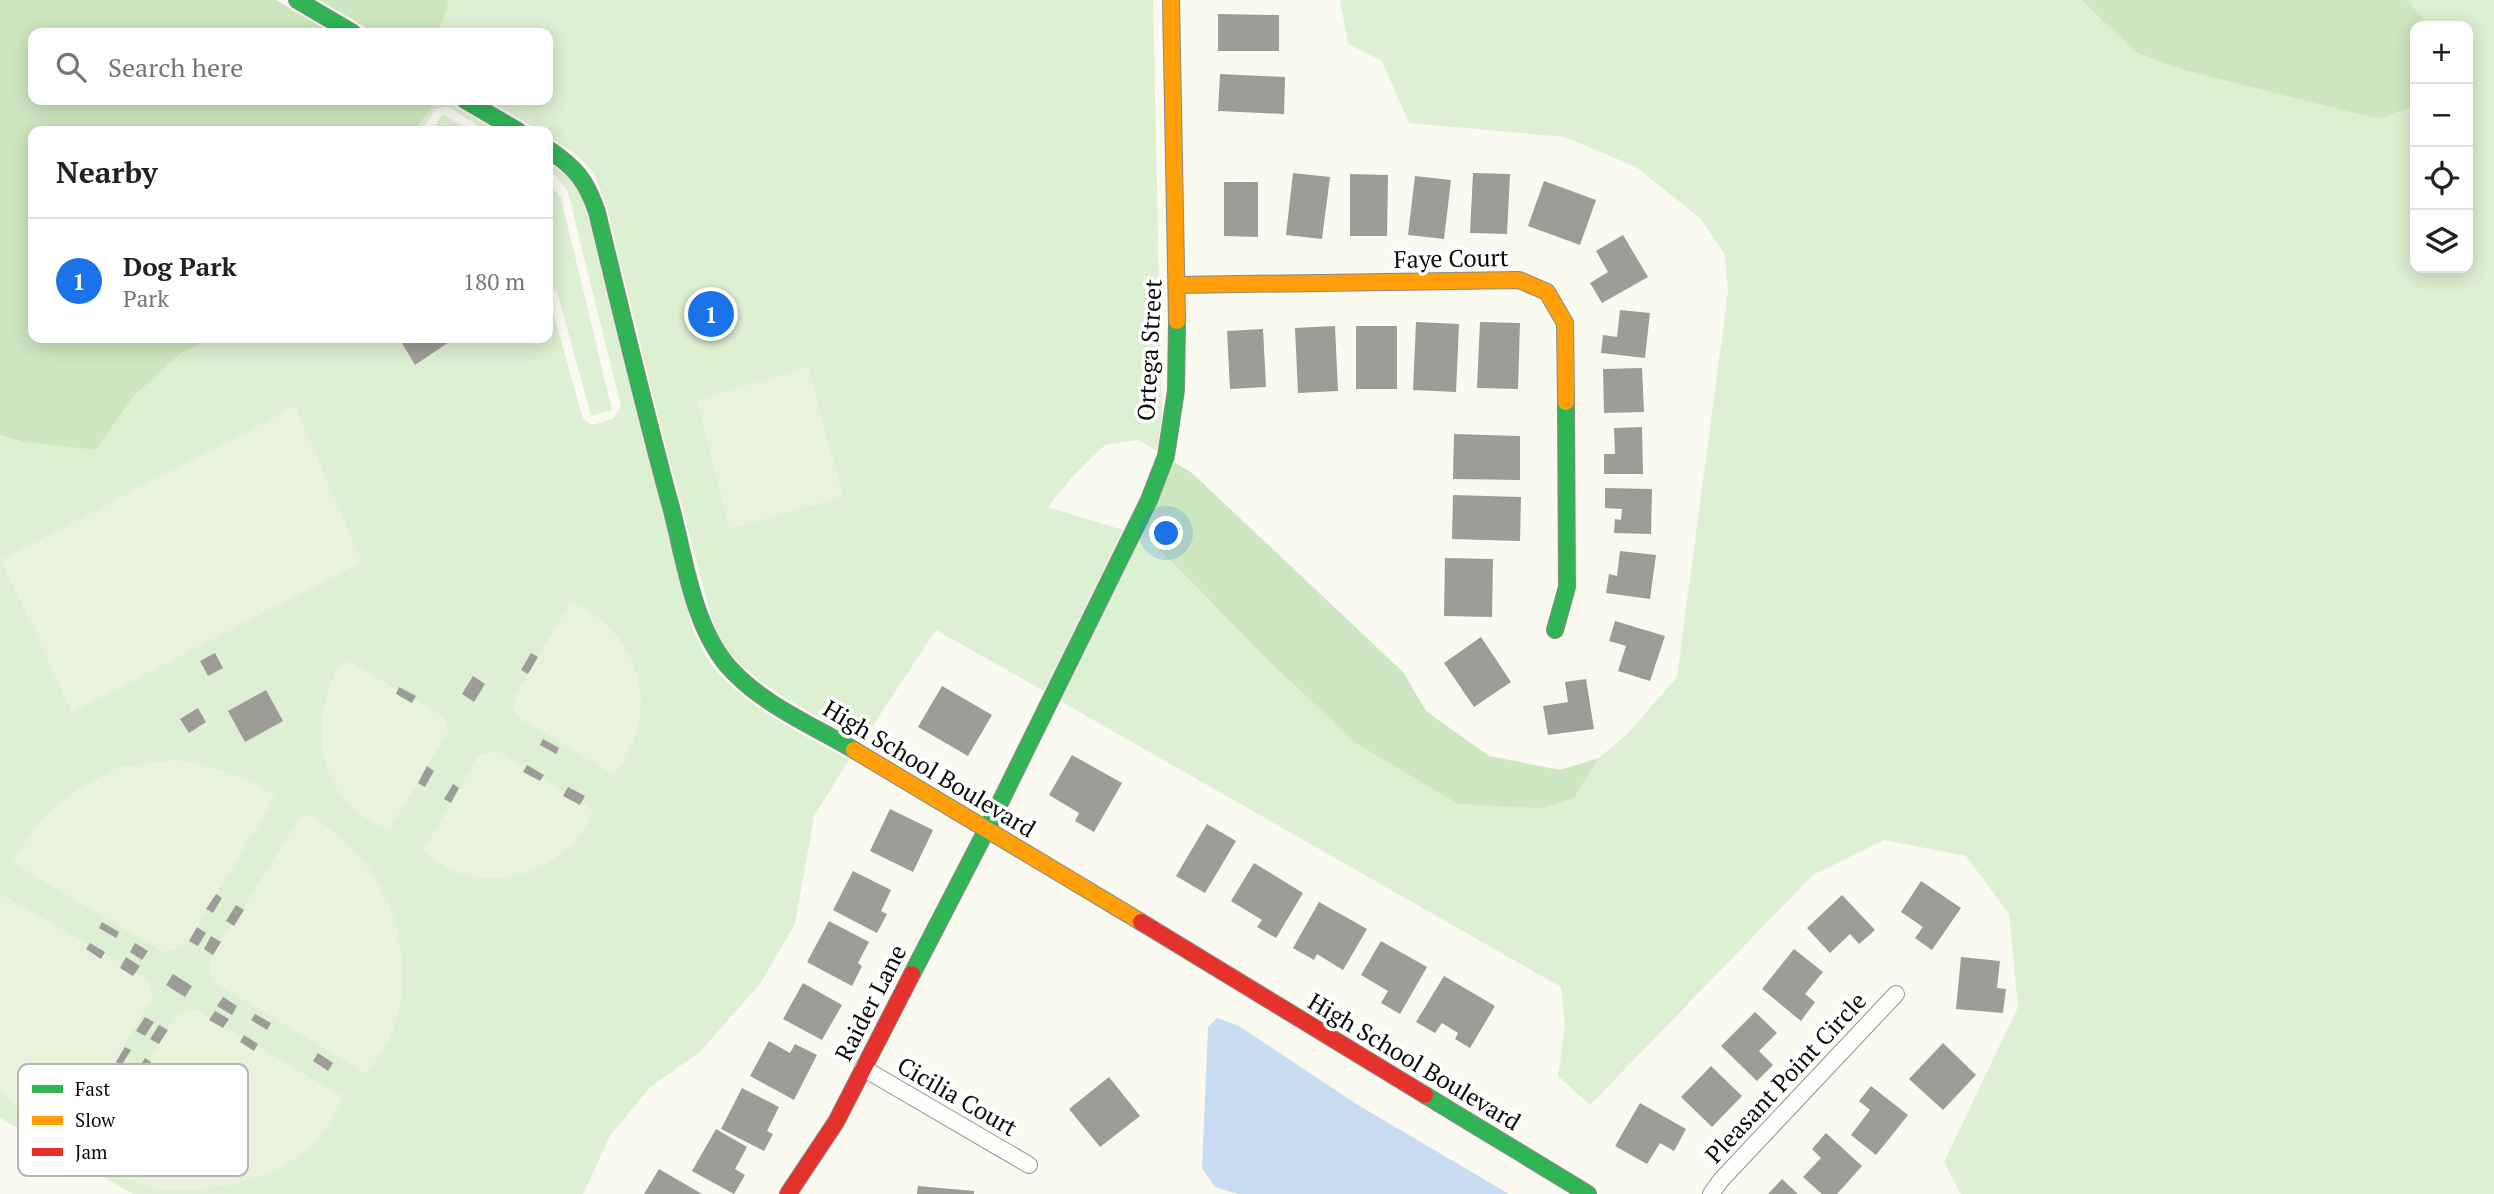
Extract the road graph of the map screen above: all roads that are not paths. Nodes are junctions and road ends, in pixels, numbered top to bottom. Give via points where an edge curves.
1 (298, 0) edge
2 (1171, 0) edge
3 (345, 28) edge
4 (474, 105) edge
5 (509, 126) edge
6 (553, 152) edge
7 (1177, 285) junction
8 (1555, 630) dead end
9 (986, 829) junction
10 (1896, 994) dead end
11 (863, 1068) junction
12 (1029, 1165) dead end
13 (788, 1194) edge
14 (1588, 1194) edge
15 (1712, 1194) edge

1 - 3 street
2 - 7 street, Ortega Street
4 - 5 street
6 - 9 street, High School Boulevard via 587,181 702,625 717,654 738,678 764,697
7 - 8 street, Faye Court via 1519,280 1547,292 1565,323 1567,587
7 - 9 street, Ortega Street via 1176,390 1166,456 1149,500
9 - 11 street, Raider Lane
9 - 14 street, High School Boulevard
10 - 15 street, Pleasant Point Circle
11 - 12 street, Cicilia Court
11 - 13 street, Raider Lane via 835,1122

